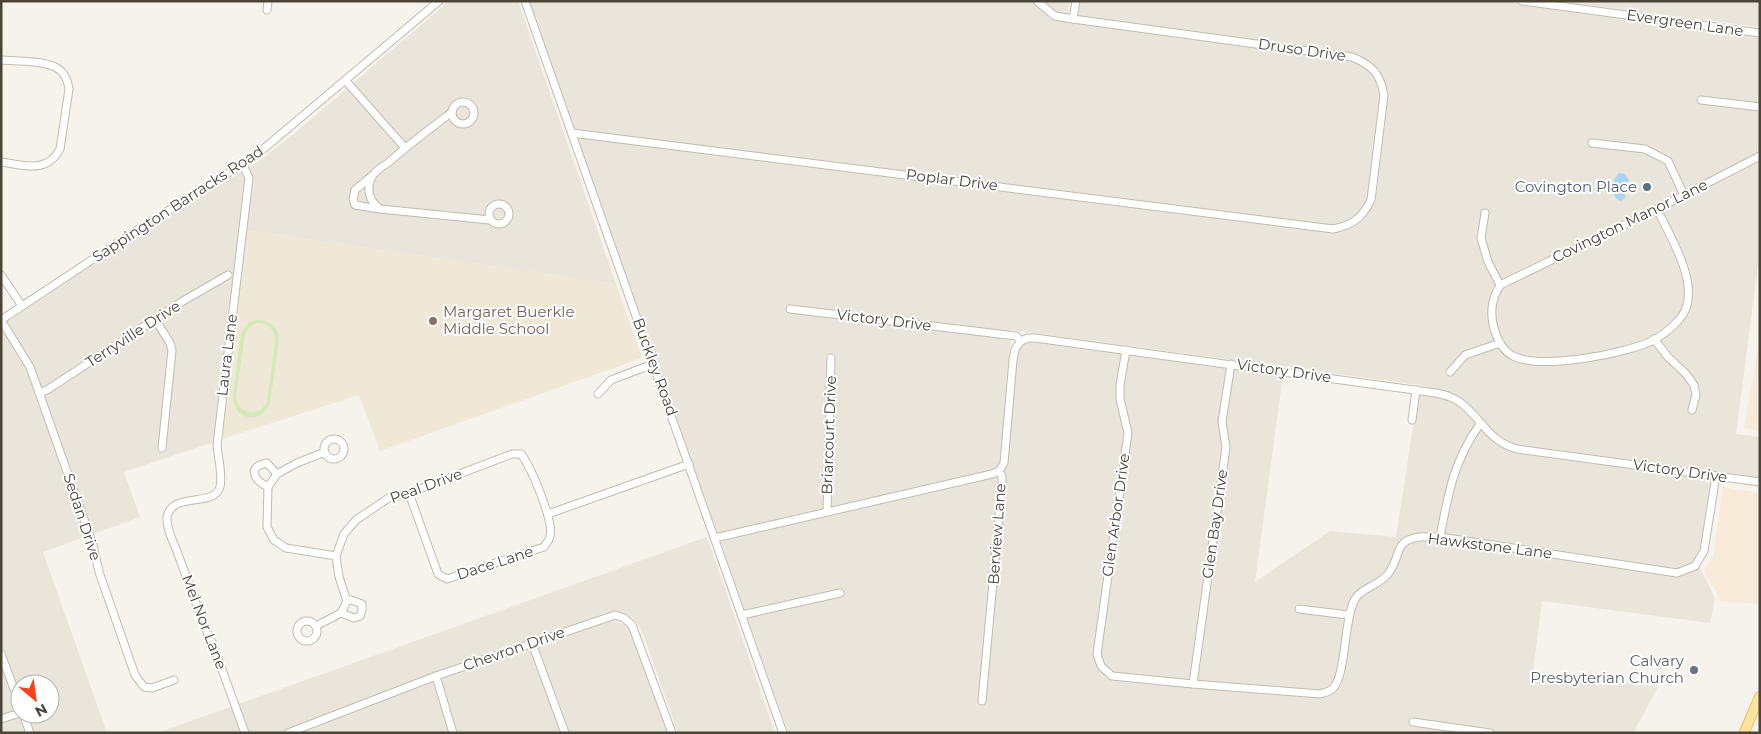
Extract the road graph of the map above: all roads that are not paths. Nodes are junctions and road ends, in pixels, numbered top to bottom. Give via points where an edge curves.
1 (268, 1) edge
2 (439, 1) edge
3 (525, 1) edge
4 (1037, 1) edge
5 (1076, 1) edge
6 (1522, 1) edge
7 (267, 10) dead end
8 (1073, 19) junction
9 (1760, 33) edge
10 (1, 60) edge
11 (346, 81) junction
12 (1701, 100) dead end
13 (1760, 108) edge
14 (452, 112) dead end
15 (572, 133) junction
16 (1592, 143) dead end
17 (405, 148) junction
18 (1759, 153) edge
19 (1, 162) edge
20 (243, 164) junction
21 (373, 175) junction
22 (1684, 195) junction
23 (380, 209) junction
24 (1657, 209) junction
25 (1485, 213) dead end
26 (490, 220) dead end
27 (1333, 229) joint
28 (1, 275) edge
29 (228, 275) dead end
30 (1500, 285) junction
31 (22, 306) junction
32 (790, 309) dead end
33 (155, 319) junction
34 (1, 320) edge
35 (1654, 339) junction
36 (1020, 341) junction
37 (1500, 344) junction
38 (1126, 350) junction
39 (831, 358) dead end
40 (654, 364) junction
41 (1231, 364) junction
42 (1450, 372) dead end
43 (1416, 390) junction
44 (40, 393) junction
45 (598, 394) dead end
46 (1692, 410) dead end
47 (1412, 420) dead end
48 (1480, 424) junction
49 (162, 448) dead end
50 (325, 452) dead end
51 (689, 464) junction
52 (998, 471) junction
53 (277, 474) junction
54 (1716, 476) junction
55 (1760, 482) edge
56 (268, 487) junction
57 (410, 494) junction
58 (170, 512) joint
59 (827, 512) junction
60 (548, 514) junction
61 (1440, 537) junction
62 (715, 538) junction
63 (336, 556) junction
64 (840, 593) dead end
65 (347, 601) junction
66 (1298, 608) dead end
67 (341, 613) junction
68 (1348, 615) junction
69 (742, 616) junction
70 (316, 626) dead end
71 (532, 643) junction
72 (1, 654) edge
73 (436, 676) junction
74 (1112, 676) joint
75 (10, 678) edge
76 (174, 680) dead end
77 (1193, 684) junction
78 (1760, 696) edge
79 (982, 701) dead end
80 (1413, 722) dead end
81 (245, 733) edge
82 (288, 733) edge
83 (453, 733) edge
84 (565, 733) edge
85 (672, 733) edge
86 (783, 733) edge
87 (1490, 733) edge
88 (1744, 733) edge

1 - 7 street
2 - 11 street, Sappington Barracks Road
3 - 15 street, Buckley Road
4 - 8 street, Druso Drive via 1056,16
5 - 8 street
6 - 9 street, Evergreen Lane
8 - 27 street, Druso Drive via 1352,57 1375,70 1382,82 1384,95 1371,200 1356,220
10 - 19 street via 52,65 67,79 69,89 56,158 41,166
11 - 17 street
11 - 20 street, Sappington Barracks Road
12 - 13 street
14 - 17 street
15 - 27 street, Poplar Drive
15 - 40 street, Buckley Road
16 - 22 street via 1645,149 1668,161
17 - 21 street
18 - 22 street, Covington Manor Lane
20 - 31 street, Sappington Barracks Road
20 - 58 street, Laura Lane via 249,178 217,445 220,489 211,496 176,505
21 - 23 street via 368,188 373,204
21 - 23 street via 352,198 355,205
22 - 24 street, Covington Manor Lane
23 - 26 street
24 - 30 street, Covington Manor Lane
24 - 35 street via 1684,265 1688,305 1679,320
25 - 30 street via 1481,238 1488,262
28 - 31 street
29 - 33 street, Terryville Drive
30 - 37 street via 1493,302 1491,320
31 - 34 street, Sappington Barracks Road
32 - 36 street, Victory Drive via 975,330 1016,336
33 - 44 street, Terryville Drive
33 - 49 street via 172,350
34 - 44 street, Sedan Drive via 26,358
35 - 37 street via 1621,352 1552,361 1512,356
35 - 46 street via 1694,385 1696,395
36 - 38 street, Victory Drive via 1036,338
36 - 52 street, Berview Lane via 1013,360 1004,463
37 - 42 street via 1466,355
38 - 41 street, Victory Drive
38 - 74 street, Glen Arbor Drive via 1120,399 1128,433 1097,654 1101,666
39 - 59 street, Briarcourt Drive
40 - 45 street via 611,380
40 - 51 street, Buckley Road
41 - 43 street, Victory Drive
41 - 77 street, Glen Bay Drive via 1222,422 1226,447
43 - 47 street
43 - 48 street, Victory Drive via 1454,398
44 - 76 street, Sedan Drive via 135,675 144,687 152,688
48 - 54 street, Victory Drive via 1498,441 1517,449
48 - 61 street via 1451,481
50 - 53 street
51 - 60 street
51 - 62 street, Buckley Road
52 - 59 street
52 - 79 street, Berview Lane via 1002,484
53 - 56 street
53 - 56 street via 268,463 256,468 256,479
54 - 55 street, Victory Drive
54 - 61 street, Hawkstone Lane via 1704,551 1695,566 1677,573
56 - 63 street via 267,527 274,540 286,548
57 - 60 street, Peal Drive via 512,454 521,454 528,462
57 - 60 street, Dace Lane via 438,574 447,578 544,547 551,536
57 - 63 street, Peal Drive via 390,497 356,520 344,534
58 - 81 street, Mel Nor Lane via 167,519 169,530
59 - 62 street
61 - 68 street, Hawkstone Lane via 1414,537 1406,541 1386,577 1356,597
62 - 69 street, Buckley Road
63 - 65 street
64 - 69 street
65 - 67 street
65 - 67 street via 362,604 360,616 354,618
66 - 68 street
67 - 70 street
68 - 77 street, Hawkstone Lane via 1339,680 1330,691 1320,694
69 - 86 street, Buckley Road
71 - 73 street, Chevron Drive
71 - 84 street
71 - 85 street, Chevron Drive via 614,615 624,618 632,625
72 - 75 street
73 - 82 street, Chevron Drive
73 - 83 street
74 - 77 street, Hawkstone Lane
78 - 88 main road
80 - 87 street

